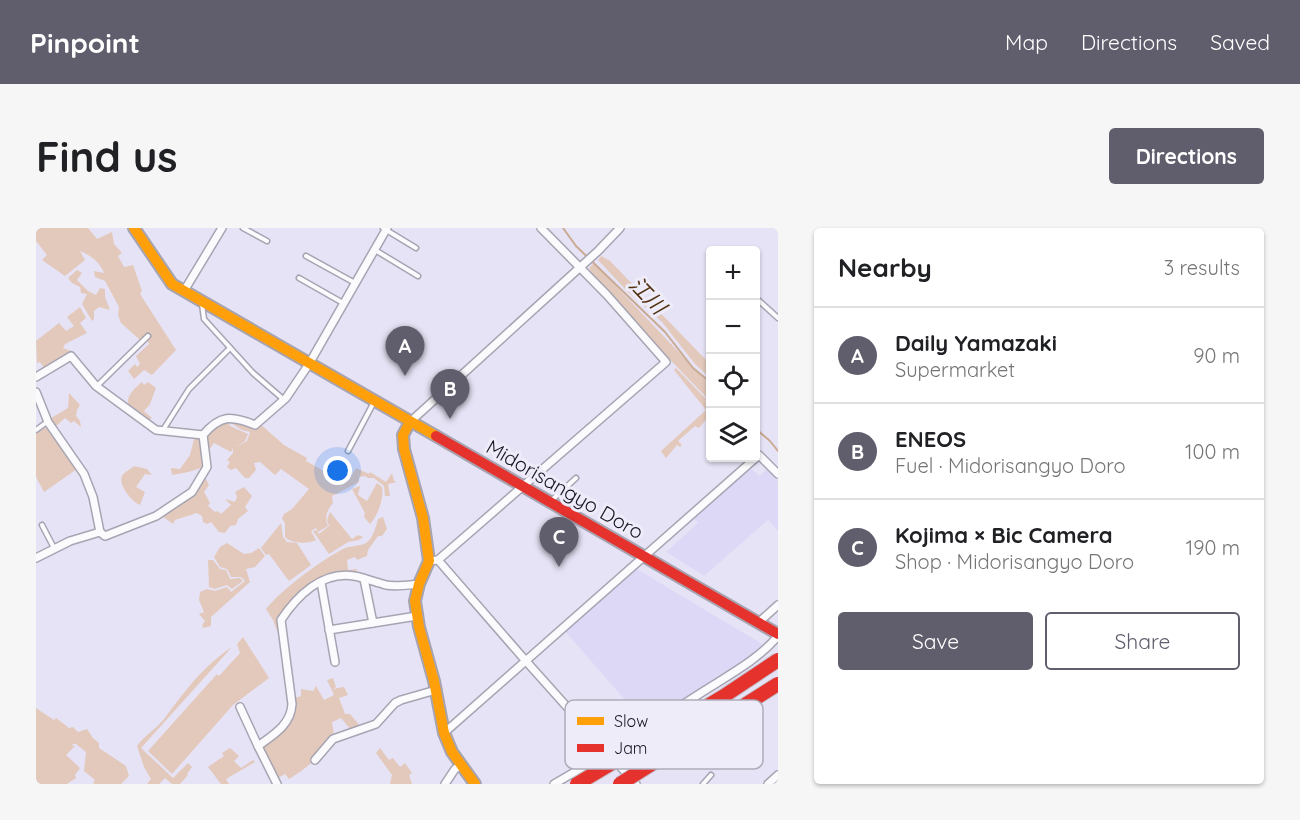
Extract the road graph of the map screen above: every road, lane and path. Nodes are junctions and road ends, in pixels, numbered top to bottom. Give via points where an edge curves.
1 (134, 228) edge
2 (222, 228) edge
3 (243, 228) edge
4 (541, 228) edge
5 (620, 228) edge
6 (385, 229) edge
7 (267, 241) dead end
8 (416, 248) dead end
9 (374, 250) junction
10 (306, 256) dead end
11 (582, 266) junction
12 (418, 276) dead end
13 (299, 279) dead end
14 (305, 282) junction
15 (355, 283) junction
16 (302, 287) dead end
17 (184, 291) junction
18 (758, 300) edge
19 (201, 301) junction
20 (344, 303) junction
21 (778, 318) edge
22 (148, 336) dead end
23 (230, 348) junction
24 (309, 364) junction
25 (37, 374) edge
26 (96, 386) junction
27 (36, 392) edge
28 (284, 400) junction
29 (374, 401) junction
30 (48, 422) junction
31 (410, 422) junction
32 (36, 430) edge
33 (163, 430) junction
34 (203, 435) junction
35 (348, 451) dead end
36 (778, 474) edge
37 (576, 478) dead end
38 (521, 486) junction
39 (549, 502) junction
40 (42, 525) dead end
41 (100, 532) junction
42 (54, 549) junction
43 (643, 556) junction
44 (36, 558) edge
45 (433, 560) junction
46 (364, 579) junction
47 (321, 582) junction
48 (419, 584) junction
49 (778, 605) edge
50 (417, 616) junction
51 (373, 623) junction
52 (758, 623) junction
53 (329, 630) junction
54 (778, 635) edge
55 (525, 660) junction
56 (778, 660) edge
57 (335, 662) dead end
58 (778, 684) edge
59 (436, 690) junction
60 (778, 694) edge
61 (690, 700) edge
62 (717, 700) edge
63 (753, 700) edge
64 (763, 703) edge
65 (565, 705) edge
66 (240, 707) dead end
67 (444, 733) junction
68 (258, 746) junction
69 (315, 760) dead end
70 (460, 766) junction
71 (580, 769) edge
72 (602, 769) edge
73 (622, 769) edge
74 (645, 769) edge
75 (649, 769) edge
76 (711, 775) dead end
77 (778, 775) edge
78 (277, 784) edge
79 (445, 784) edge
80 (475, 784) edge
81 (554, 784) edge
82 (577, 784) edge
83 (622, 784) edge
84 (636, 784) edge
85 (703, 784) edge
86 (768, 784) edge

1 - 17 main road, Midorisangyo Doro via 172,284
2 - 17 street
3 - 7 lane
4 - 11 street
5 - 11 street
6 - 8 lane
6 - 9 street
9 - 12 lane
9 - 15 street
10 - 15 lane
11 - 31 street
11 - 38 street via 666,362
13 - 14 lane
14 - 16 lane
14 - 20 lane
15 - 20 street
17 - 19 main road, Midorisangyo Doro
18 - 21 lane
19 - 23 lane via 204,319
19 - 24 main road, Midorisangyo Doro
20 - 24 street
22 - 26 lane
23 - 28 lane
23 - 33 lane via 189,389
24 - 28 street
24 - 29 main road, Midorisangyo Doro
25 - 26 street via 71,356
26 - 33 street via 156,430
27 - 30 street
28 - 34 street via 255,425 237,419 218,421
29 - 31 main road, Midorisangyo Doro
29 - 35 lane
30 - 32 lane
30 - 41 street via 84,474
31 - 38 main road, Midorisangyo Doro
31 - 45 main road via 403,435 404,449
33 - 34 street
34 - 41 street via 207,467 192,492 156,516 105,536
36 - 43 street via 759,455
37 - 39 lane
38 - 39 main road, Midorisangyo Doro
38 - 45 street
39 - 43 main road, Midorisangyo Doro
40 - 42 lane
41 - 42 street
42 - 44 street
43 - 52 main road, Midorisangyo Doro
43 - 55 street
45 - 48 main road
45 - 55 street
46 - 47 street via 352,575
46 - 48 street via 388,585
46 - 51 street
47 - 53 street
47 - 68 street via 293,602 281,620 291,713 278,732
48 - 50 main road
49 - 52 street
50 - 51 street
50 - 59 main road
51 - 53 street
52 - 54 main road, Midorisangyo Doro
53 - 57 street
54 - 61 street via 769,647
55 - 65 street
55 - 67 street
56 - 62 main road, bridge
58 - 63 main road, bridge
59 - 67 main road
59 - 69 street via 395,703 376,724 329,742
60 - 64 main road, bridge
66 - 68 street
67 - 70 main road
68 - 78 street
70 - 79 street
70 - 80 main road
71 - 81 street
72 - 82 main road, bridge
73 - 84 street
74 - 83 main road, bridge
75 - 83 main road, bridge
76 - 85 lane
77 - 86 street

